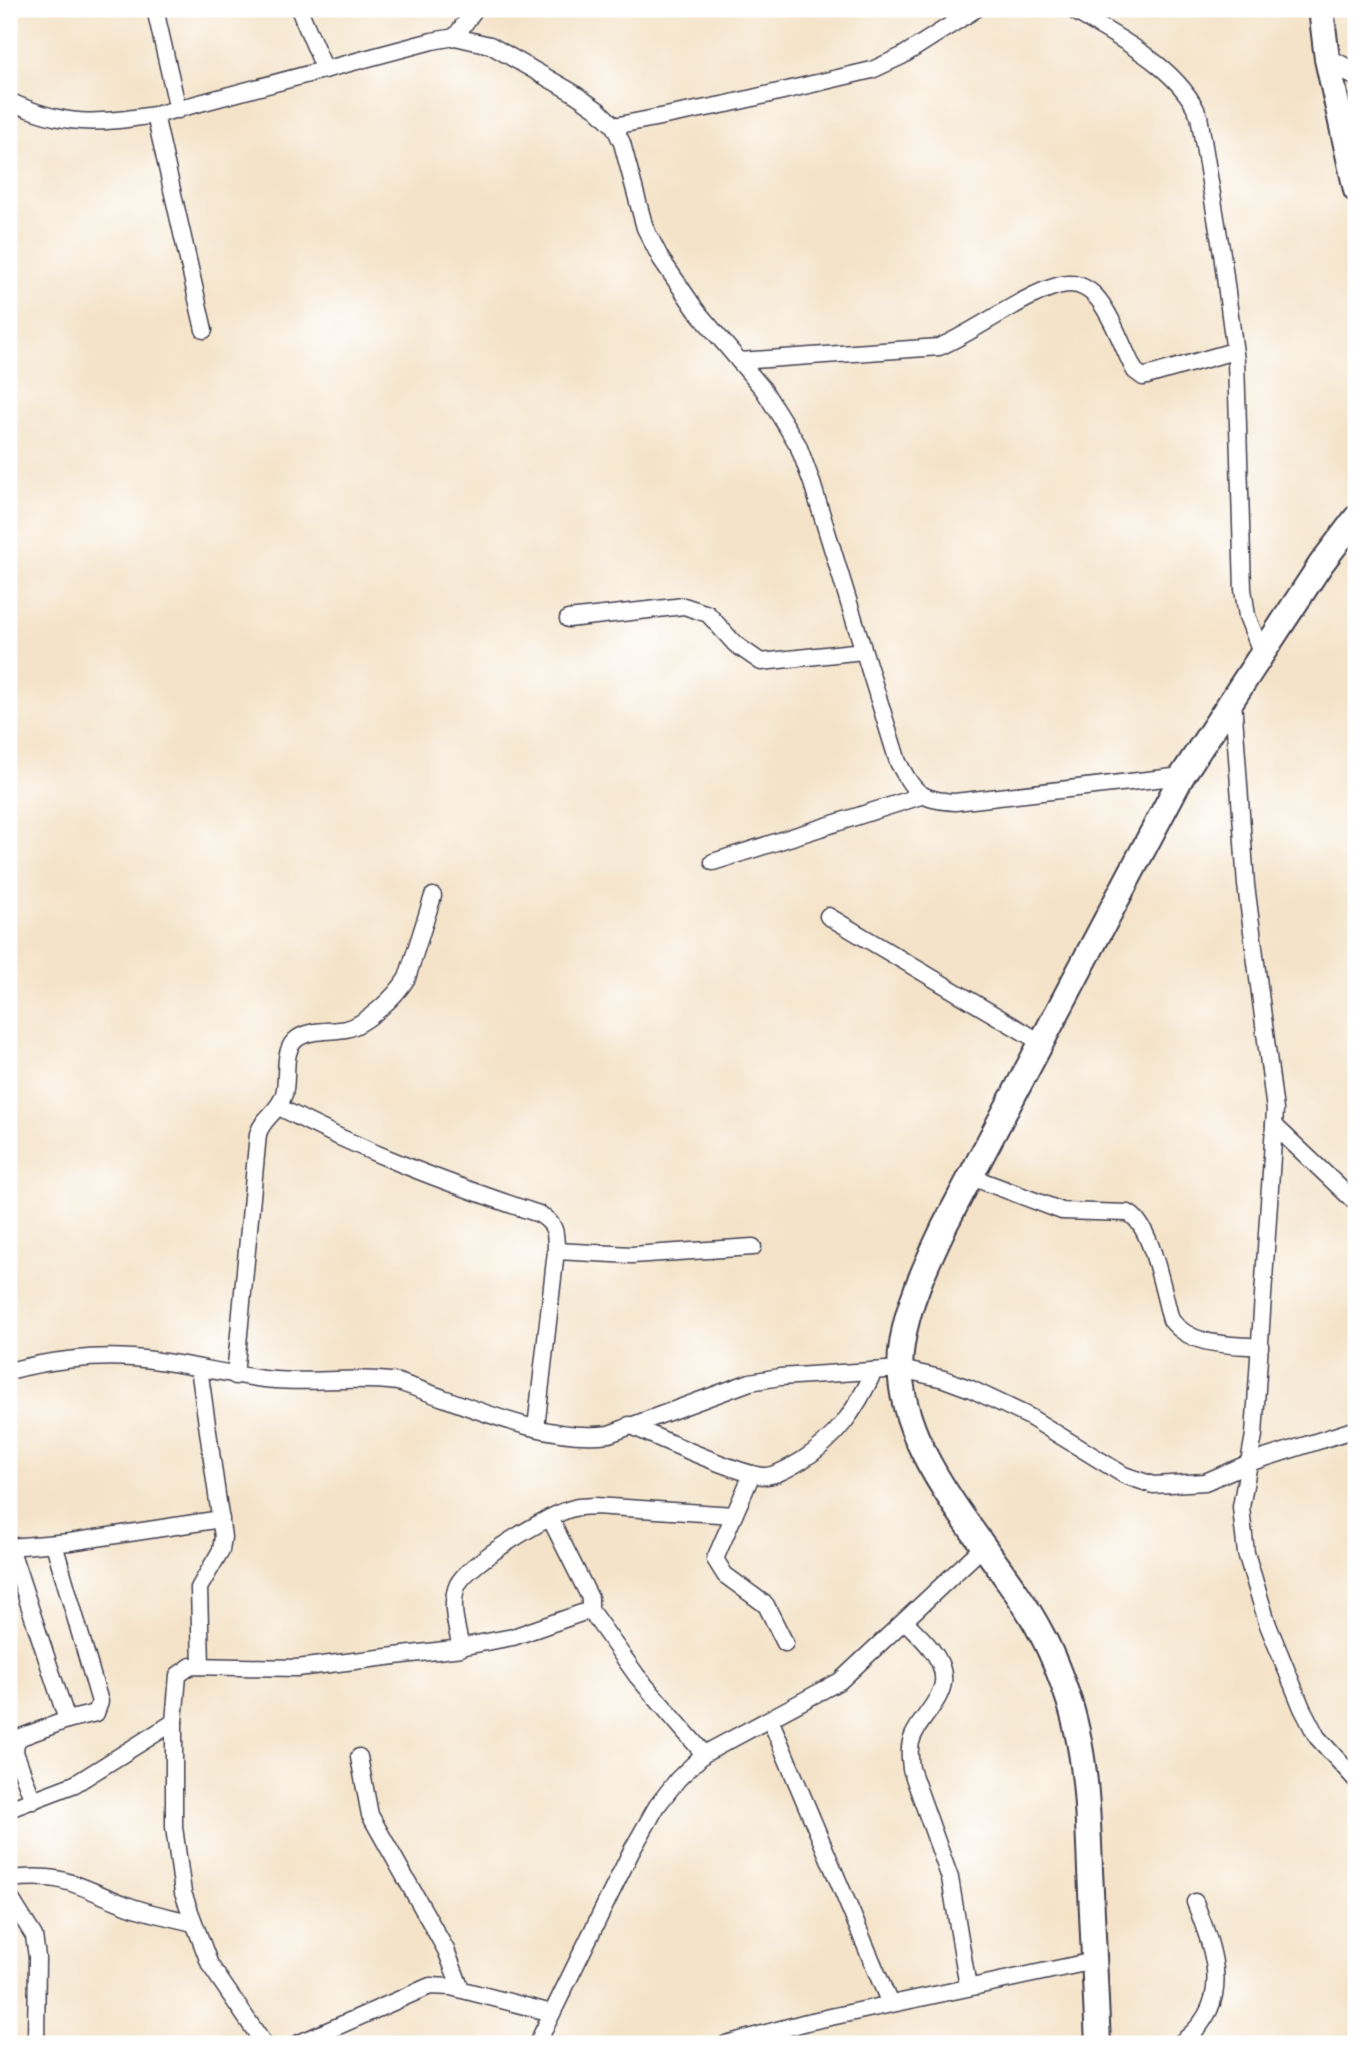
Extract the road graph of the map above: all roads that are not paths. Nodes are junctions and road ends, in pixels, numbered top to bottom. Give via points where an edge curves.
1 (155, 9) edge
2 (299, 9) edge
3 (475, 9) edge
4 (976, 9) edge
5 (1071, 9) edge
6 (1099, 9) edge
7 (1321, 9) edge
8 (1098, 26) junction
9 (455, 37) junction
10 (1327, 59) junction
11 (325, 70) junction
12 (1356, 75) edge
13 (9, 101) edge
14 (178, 110) junction
15 (155, 115) junction
16 (614, 125) junction
17 (1356, 190) edge
18 (204, 330) dead end
19 (1234, 351) junction
20 (739, 361) junction
21 (1356, 518) edge
22 (568, 618) dead end
23 (863, 651) junction
24 (1262, 654) junction
25 (1233, 697) junction
26 (1182, 776) junction
27 (921, 796) junction
28 (713, 862) dead end
29 (433, 896) dead end
30 (828, 916) dead end
31 (1042, 1043) junction
32 (279, 1107) junction
33 (1275, 1125) junction
34 (969, 1175) junction
35 (1356, 1203) edge
36 (753, 1247) dead end
37 (556, 1251) junction
38 (1260, 1347) junction
39 (199, 1368) junction
40 (901, 1369) junction
41 (9, 1371) edge
42 (874, 1371) junction
43 (235, 1376) junction
44 (629, 1426) junction
45 (537, 1428) junction
46 (1356, 1429) edge
47 (1249, 1463) junction
48 (752, 1474) junction
49 (734, 1515) junction
50 (550, 1518) junction
51 (221, 1519) junction
52 (54, 1544) junction
53 (9, 1547) edge
54 (983, 1547) junction
55 (590, 1610) junction
56 (905, 1621) junction
57 (785, 1643) dead end
58 (460, 1647) junction
59 (201, 1666) junction
60 (770, 1719) junction
61 (67, 1720) junction
62 (174, 1723) junction
63 (12, 1745) edge
64 (704, 1754) junction
65 (359, 1757) dead end
66 (1356, 1780) edge
67 (33, 1801) junction
68 (9, 1810) edge
69 (9, 1879) edge
70 (9, 1896) edge
71 (1195, 1902) dead end
72 (192, 1923) junction
73 (1094, 1961) junction
74 (968, 1987) junction
75 (461, 1989) junction
76 (890, 2004) junction
77 (552, 2013) junction
78 (36, 2044) edge
79 (264, 2044) edge
80 (297, 2044) edge
81 (537, 2044) edge
82 (726, 2044) edge
83 (1098, 2044) edge
84 (1179, 2044) edge

1 - 14 street
2 - 11 street
3 - 9 street
4 - 16 street via 872,70
5 - 8 street
6 - 8 street
7 - 10 highway
8 - 19 street via 1158,67 1193,100 1222,254
9 - 11 street
9 - 16 street via 490,45 572,92
10 - 12 main road
10 - 17 highway
11 - 14 street
13 - 15 street via 63,121 90,123
14 - 15 street
15 - 18 street
16 - 20 street via 645,228 661,259
19 - 20 street via 1143,377 1135,372 1100,300 1089,290 1068,284 1042,292 939,347
19 - 24 street via 1242,466 1243,589 1247,616
20 - 23 street via 763,389 798,445
21 - 24 highway
22 - 23 street via 684,606 708,614 735,645 761,662
23 - 27 street via 898,762
24 - 25 highway
25 - 26 highway
25 - 33 street via 1247,885 1272,1068
26 - 27 street via 955,802
26 - 31 highway
27 - 28 street
29 - 32 street via 400,989 358,1025 297,1038 289,1049
30 - 31 street
31 - 34 highway
32 - 37 street via 386,1160 539,1214 551,1221 556,1231
32 - 43 street via 262,1121 258,1134
33 - 35 street
33 - 38 street
34 - 38 street via 1062,1211 1137,1217 1178,1329 1191,1338
34 - 40 highway via 918,1282 901,1345
36 - 37 street via 632,1255
37 - 45 street
38 - 47 street
39 - 41 street via 130,1357
39 - 43 street
39 - 51 street
40 - 42 street
40 - 47 street via 944,1379 1017,1410 1139,1482 1205,1482
40 - 54 highway via 901,1389 917,1436 949,1500
42 - 44 street via 750,1382
42 - 48 street via 858,1406 818,1450 780,1472
43 - 45 street via 398,1382
44 - 45 street via 594,1436
44 - 48 street
46 - 47 street
47 - 66 street via 1241,1507 1246,1553 1268,1625 1317,1737
48 - 49 street
49 - 50 street via 596,1506 573,1508
49 - 57 street via 717,1552 717,1567 766,1605
50 - 55 street via 590,1598
50 - 58 street via 481,1562 458,1584 454,1599
51 - 52 street
51 - 59 street via 220,1550 200,1588
52 - 53 street
52 - 61 street via 100,1702 96,1713
53 - 61 street
54 - 56 street
54 - 73 highway via 1041,1633 1066,1693 1079,1745 1088,1818
55 - 58 street via 513,1637
55 - 64 street via 637,1676
56 - 60 street via 840,1681
56 - 74 street via 933,1650 940,1666 937,1703 913,1736 909,1753 950,1878
58 - 59 street via 297,1668
59 - 62 street via 184,1669 175,1681
60 - 64 street
60 - 76 street
61 - 63 street via 21,1737
62 - 67 street via 75,1784
62 - 72 street via 174,1827
63 - 67 street
64 - 77 street via 657,1806
65 - 75 street via 370,1815 446,1950
67 - 68 street
69 - 72 street via 55,1877 125,1905
70 - 78 street via 34,1936
71 - 84 street via 1215,1955 1217,1976 1204,2020
72 - 79 street via 210,1965
73 - 74 street
73 - 83 highway
74 - 76 street
75 - 77 street
75 - 80 street via 430,1986 412,1992
76 - 82 street
77 - 81 street

